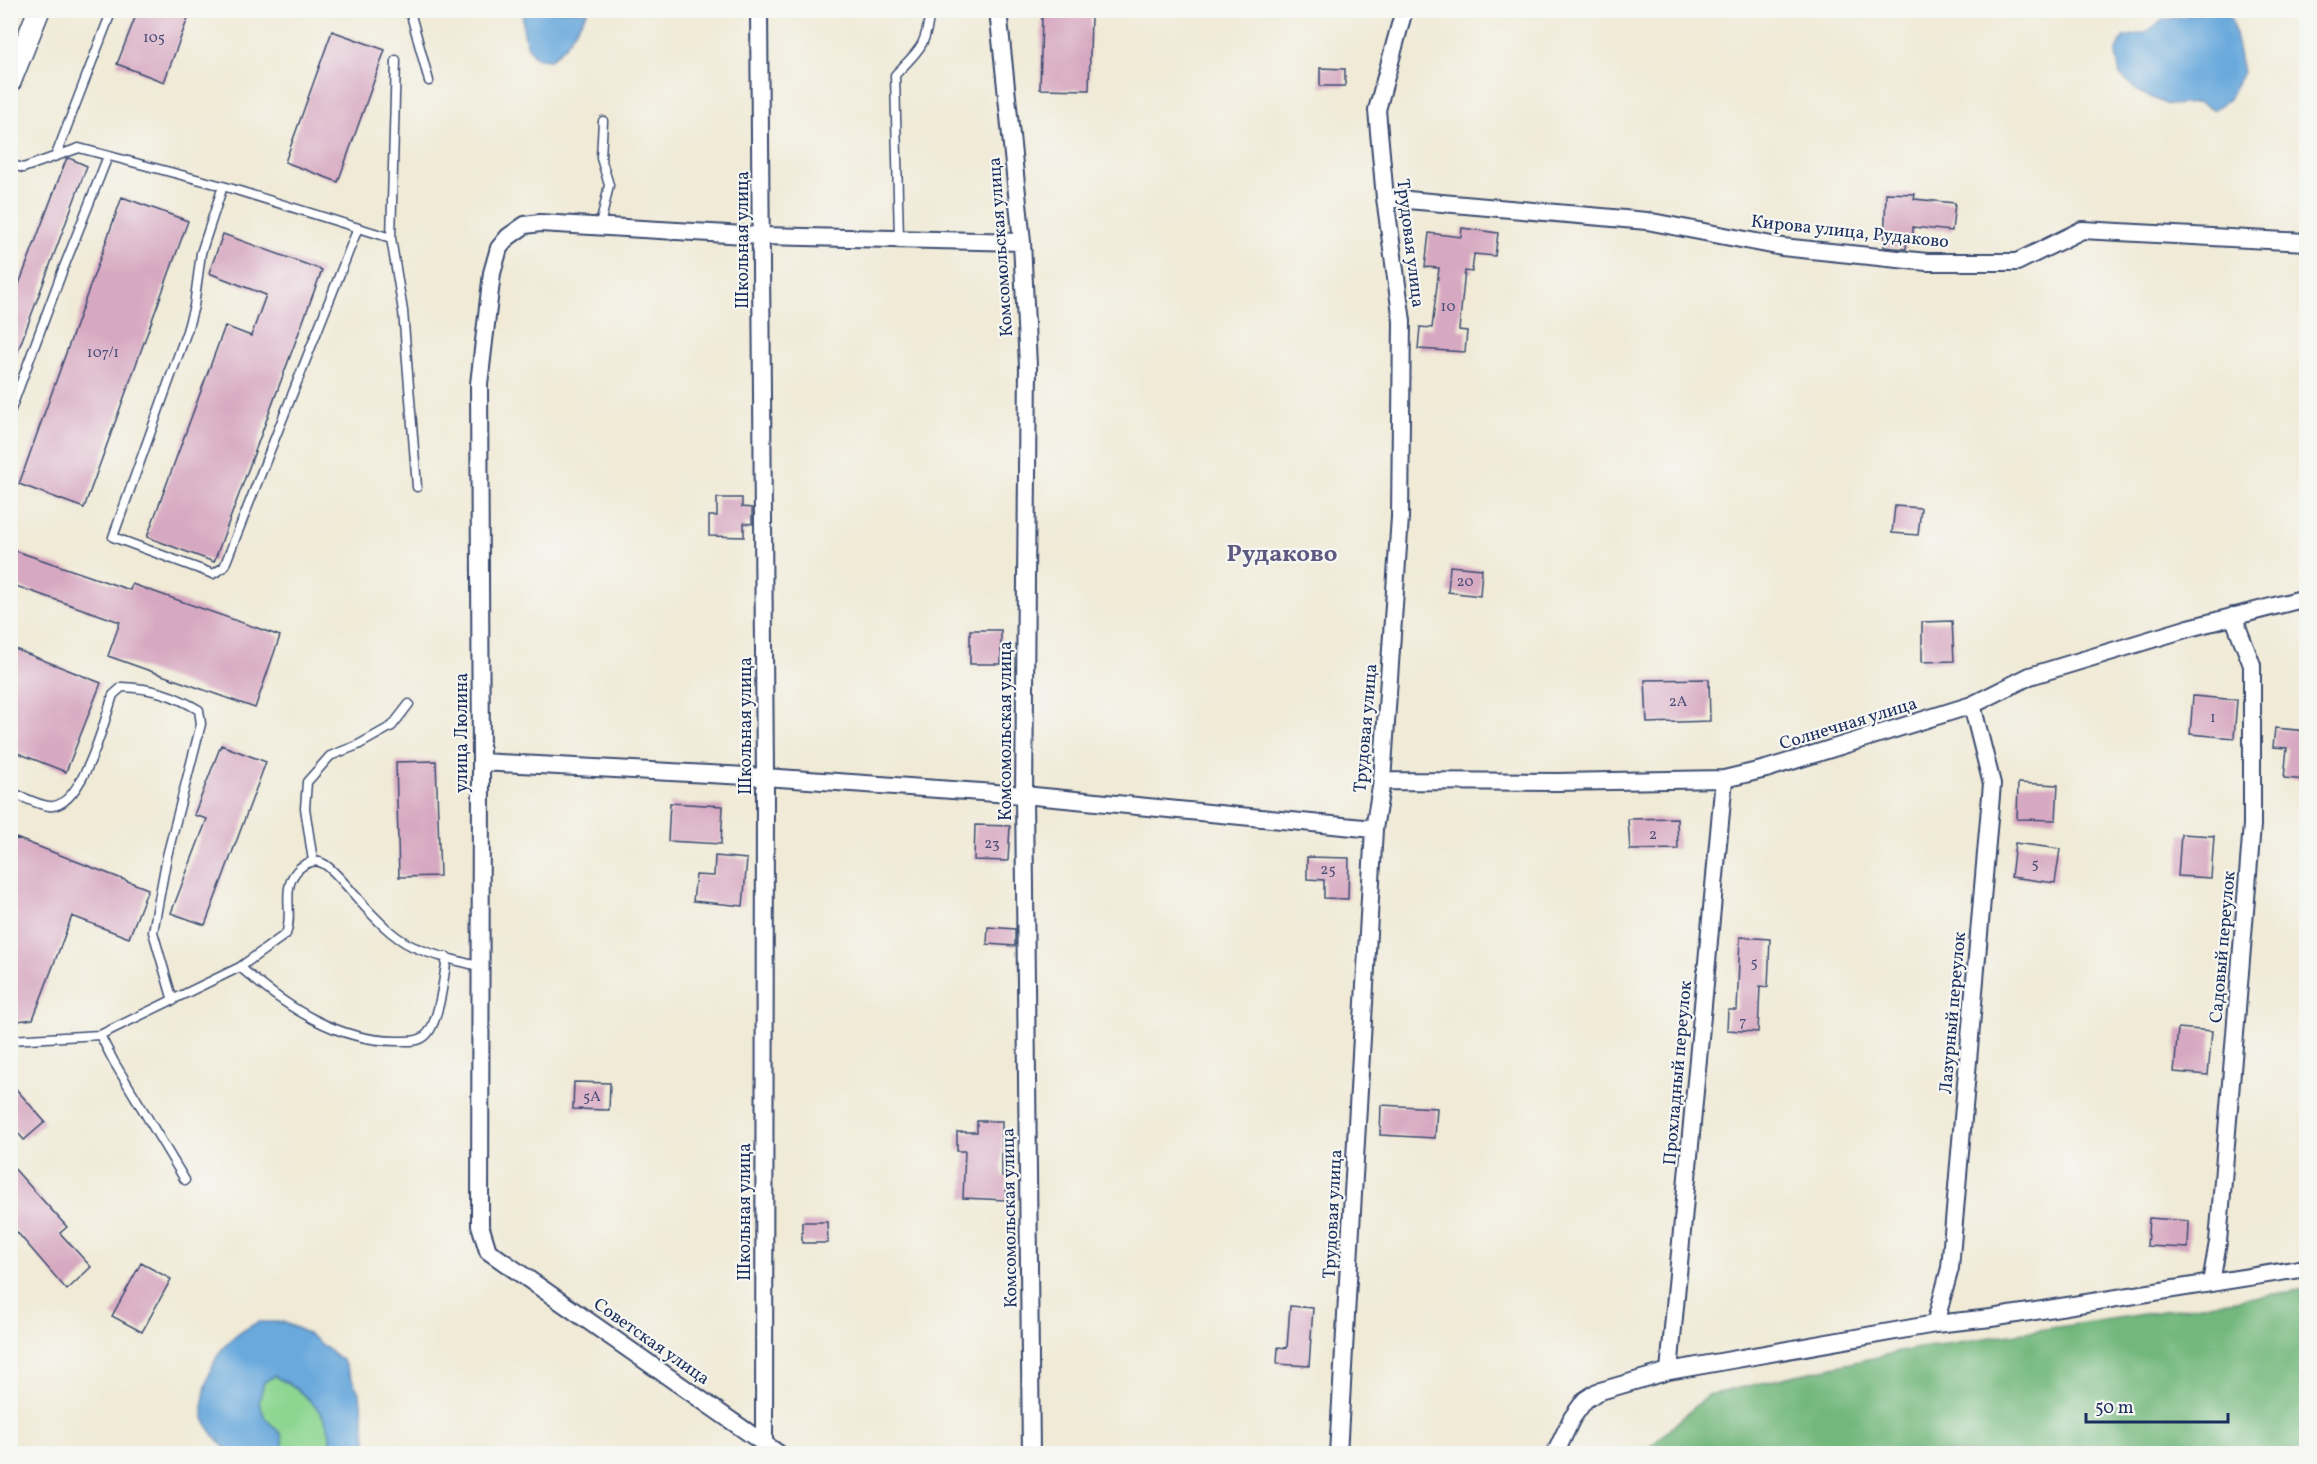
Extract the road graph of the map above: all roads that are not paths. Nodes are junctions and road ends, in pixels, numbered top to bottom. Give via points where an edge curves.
1 (39, 10) edge
2 (112, 10) edge
3 (402, 10) edge
4 (759, 10) edge
5 (930, 10) edge
6 (998, 10) edge
7 (1404, 10) edge
8 (396, 60) dead end
9 (429, 81) dead end
10 (10, 82) edge
11 (603, 121) dead end
12 (56, 155) junction
13 (108, 156) junction
14 (10, 164) edge
15 (223, 186) junction
16 (1385, 198) junction
17 (600, 226) junction
18 (358, 228) junction
19 (762, 236) junction
20 (391, 238) junction
21 (899, 239) junction
22 (1022, 242) junction
23 (2307, 242) edge
24 (10, 412) edge
25 (417, 487) dead end
26 (2307, 598) edge
27 (2233, 616) junction
28 (409, 704) dead end
29 (1972, 705) junction
30 (482, 762) junction
31 (765, 777) junction
32 (1724, 779) junction
33 (1382, 781) junction
34 (10, 792) edge
35 (1024, 795) junction
36 (1374, 829) junction
37 (313, 861) junction
38 (447, 957) junction
39 (240, 967) junction
40 (481, 967) junction
41 (173, 1001) junction
42 (100, 1035) junction
43 (10, 1040) edge
44 (185, 1180) dead end
45 (502, 1261) joint
46 (2307, 1268) edge
47 (2211, 1283) junction
48 (1935, 1324) junction
49 (1669, 1371) junction
50 (764, 1442) junction
51 (779, 1454) edge
52 (1031, 1454) edge
53 (1338, 1454) edge
54 (1555, 1454) edge

1 - 10 street
2 - 12 lane
3 - 9 lane via 411,15
4 - 19 street, Школьная улица
5 - 21 lane via 921,47 896,75
6 - 22 street, Комсомольская улица
7 - 16 street, Трудовая улица via 1377,110
8 - 20 lane
11 - 17 lane via 601,158 609,185
12 - 13 lane via 79,148
12 - 14 lane via 23,168
13 - 15 lane
13 - 24 lane
15 - 18 lane
15 - 18 lane via 201,252 188,330 113,537 213,574 224,567
16 - 23 street, Кирова улица, Рудаково via 1647,221 1782,248 1928,262 2017,262 2082,230
16 - 33 street, Трудовая улица via 1402,332 1400,517
17 - 19 street
17 - 30 street, улица Люлина via 525,225 499,248 492,273 479,384
18 - 20 lane
19 - 21 street
19 - 31 street, Школьная улица
20 - 25 lane via 403,311
21 - 22 street
22 - 35 street, Комсомольская улица via 1028,366
26 - 27 street, Солнечная улица
27 - 29 street, Солнечная улица via 2030,676
27 - 47 street, Садовый переулок via 2252,665 2252,825 2219,1230
28 - 37 lane via 392,726 330,756 307,782 305,808
29 - 32 street, Солнечная улица
29 - 48 street, Лазурный переулок via 1992,784 1950,1268
30 - 31 street
30 - 40 street, улица Люлина
31 - 35 street
31 - 50 street, Школьная улица
32 - 33 street, Солнечная улица
32 - 49 street, Прохладный переулок
33 - 36 street, Трудовая улица
34 - 41 lane via 50,807 69,798 88,767 113,696 122,687 178,697 199,710 201,724 167,856 153,932
35 - 36 street
35 - 52 street, Комсомольская улица
36 - 53 street, Трудовая улица
37 - 38 lane via 325,864 396,936 417,949
37 - 39 lane via 297,869 291,879 286,934
38 - 39 lane via 433,1027 425,1037 413,1041 359,1036 320,1023 268,991
38 - 40 lane
39 - 41 lane
40 - 45 street, улица Люлина via 480,1225 488,1251
41 - 42 lane
42 - 43 lane
42 - 44 lane
45 - 50 street, Советская улица
46 - 47 street
47 - 48 street
48 - 49 street
49 - 54 street via 1597,1392 1585,1400
50 - 51 street, Советская улица

